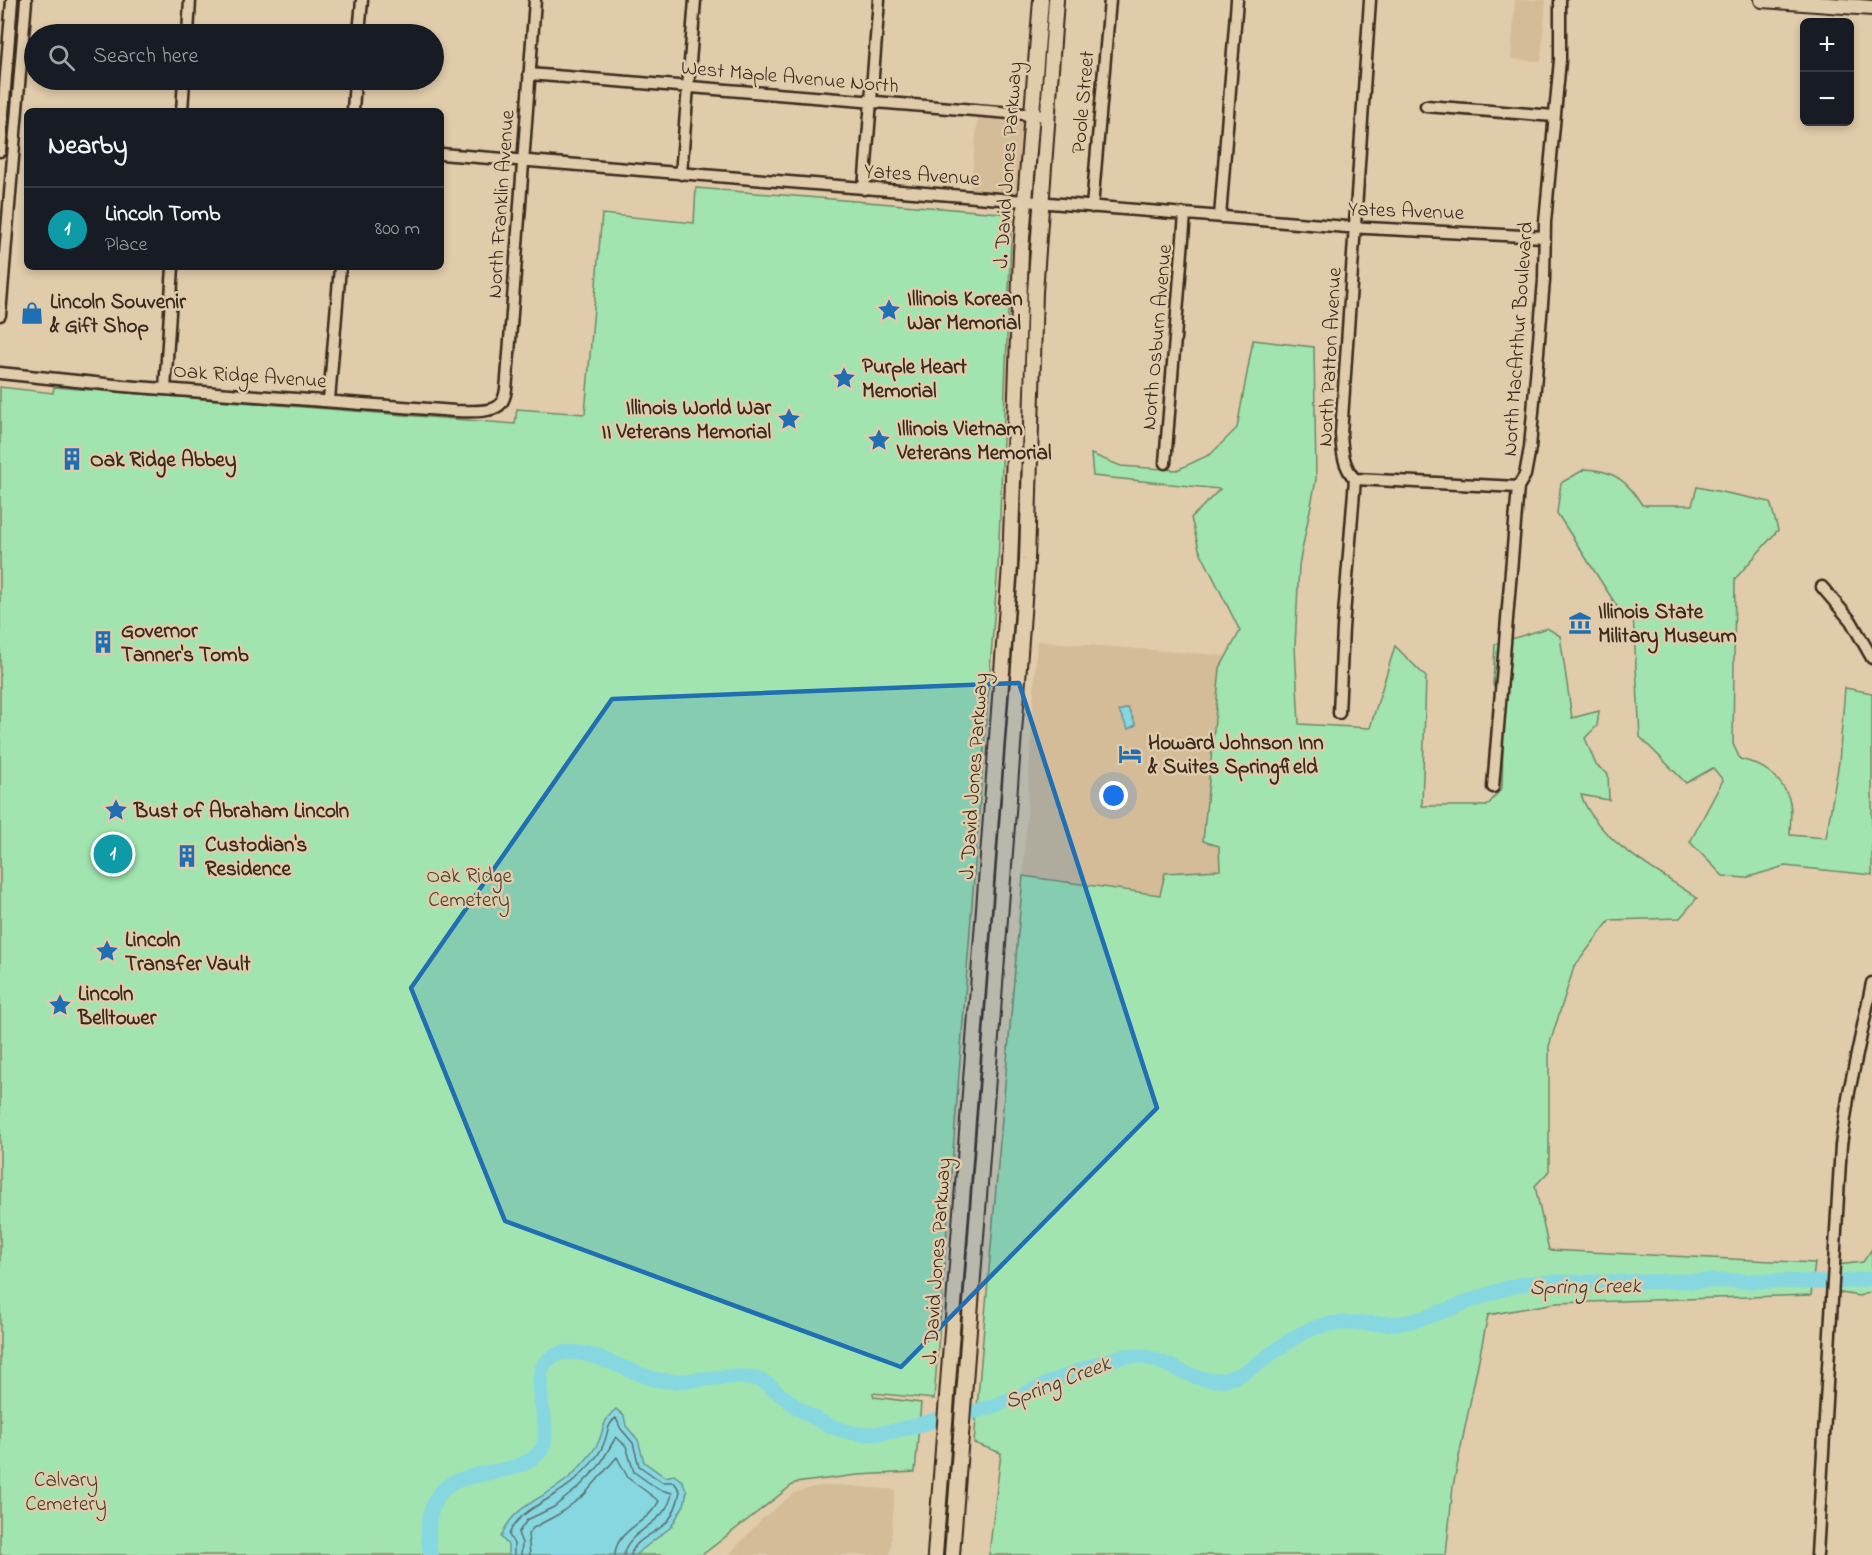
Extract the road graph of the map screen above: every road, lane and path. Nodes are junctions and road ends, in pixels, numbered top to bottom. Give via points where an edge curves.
1 (12, 0) edge
2 (26, 0) edge
3 (190, 0) edge
4 (362, 0) edge
5 (535, 0) edge
6 (695, 0) edge
7 (879, 0) edge
8 (1041, 0) edge
9 (1056, 0) edge
10 (1110, 0) edge
11 (1237, 0) edge
12 (1370, 0) edge
13 (1560, 0) edge
14 (1762, 0) edge
15 (1818, 2) edge
16 (1872, 8) edge
17 (24, 24) edge
18 (189, 24) edge
19 (360, 24) edge
20 (10, 26) junction
21 (24, 27) joint
22 (529, 74) junction
23 (688, 87) junction
24 (183, 90) edge
25 (354, 90) edge
26 (871, 102) junction
27 (1426, 106) dead end
28 (182, 108) edge
29 (353, 108) edge
30 (1032, 115) junction
31 (1048, 116) junction
32 (1554, 116) junction
33 (3, 118) junction
34 (22, 119) edge
35 (0, 151) edge
36 (444, 154) edge
37 (523, 160) junction
38 (681, 174) junction
39 (864, 189) junction
40 (1025, 202) junction
41 (1041, 203) junction
42 (1092, 207) junction
43 (1185, 214) junction
44 (1220, 217) junction
45 (4, 225) edge
46 (1356, 228) junction
47 (1544, 237) junction
48 (173, 270) edge
49 (340, 270) edge
50 (0, 315) edge
51 (0, 373) edge
52 (165, 389) junction
53 (329, 400) junction
54 (496, 408) joint
55 (1165, 463) dead end
56 (1356, 479) junction
57 (1518, 487) junction
58 (1822, 587) dead end
59 (1872, 658) edge
60 (1340, 713) dead end
61 (1493, 787) dead end
62 (1872, 983) edge
63 (934, 1555) edge
64 (952, 1555) edge
65 (1817, 1555) edge

1 - 20 street
2 - 17 street
3 - 18 street
4 - 19 street
5 - 22 street, North Franklin Avenue
6 - 23 street
7 - 26 street
8 - 30 main road, J. David Jones Parkway
9 - 31 main road, J. David Jones Parkway
10 - 42 street, Poole Street
11 - 44 street
12 - 46 street, North Patton Avenue
13 - 32 street, North MacArthur Boulevard via 1560,60
14 - 15 main road
15 - 16 main road
20 - 21 street
20 - 33 street
21 - 34 street
22 - 23 street, West Maple Avenue North
22 - 37 street, North Franklin Avenue
23 - 26 street, West Maple Avenue North
23 - 38 street
24 - 28 street
25 - 29 street
26 - 30 street, West Maple Avenue North
26 - 39 street
27 - 32 street
30 - 31 street, West Maple Avenue North
30 - 40 main road, J. David Jones Parkway
31 - 41 main road, J. David Jones Parkway
32 - 47 street, North MacArthur Boulevard
33 - 34 street
33 - 35 street
34 - 45 street
36 - 37 street, Yates Avenue
37 - 38 street, Yates Avenue
37 - 54 street, North Franklin Avenue via 506,384
38 - 39 street, Yates Avenue
39 - 40 street, Yates Avenue
40 - 41 street, Yates Avenue
40 - 63 main road, J. David Jones Parkway via 1010,555
41 - 42 street, Yates Avenue
41 - 64 main road, J. David Jones Parkway via 1028,560
42 - 43 street, Yates Avenue
43 - 44 street, Yates Avenue
43 - 55 street, North Osburn Avenue
44 - 46 street, Yates Avenue
45 - 50 street
46 - 47 street, Yates Avenue
46 - 56 street, North Patton Avenue via 1341,434 1344,461
47 - 57 street, North MacArthur Boulevard via 1530,448 1525,475
48 - 52 street
49 - 53 street
51 - 52 street, Oak Ridge Avenue
52 - 53 street, Oak Ridge Avenue
53 - 54 street, Oak Ridge Avenue via 455,411 488,412
56 - 57 street
56 - 60 street
57 - 61 street, North MacArthur Boulevard
58 - 59 street via 1851,621
62 - 65 street via 1841,1144

